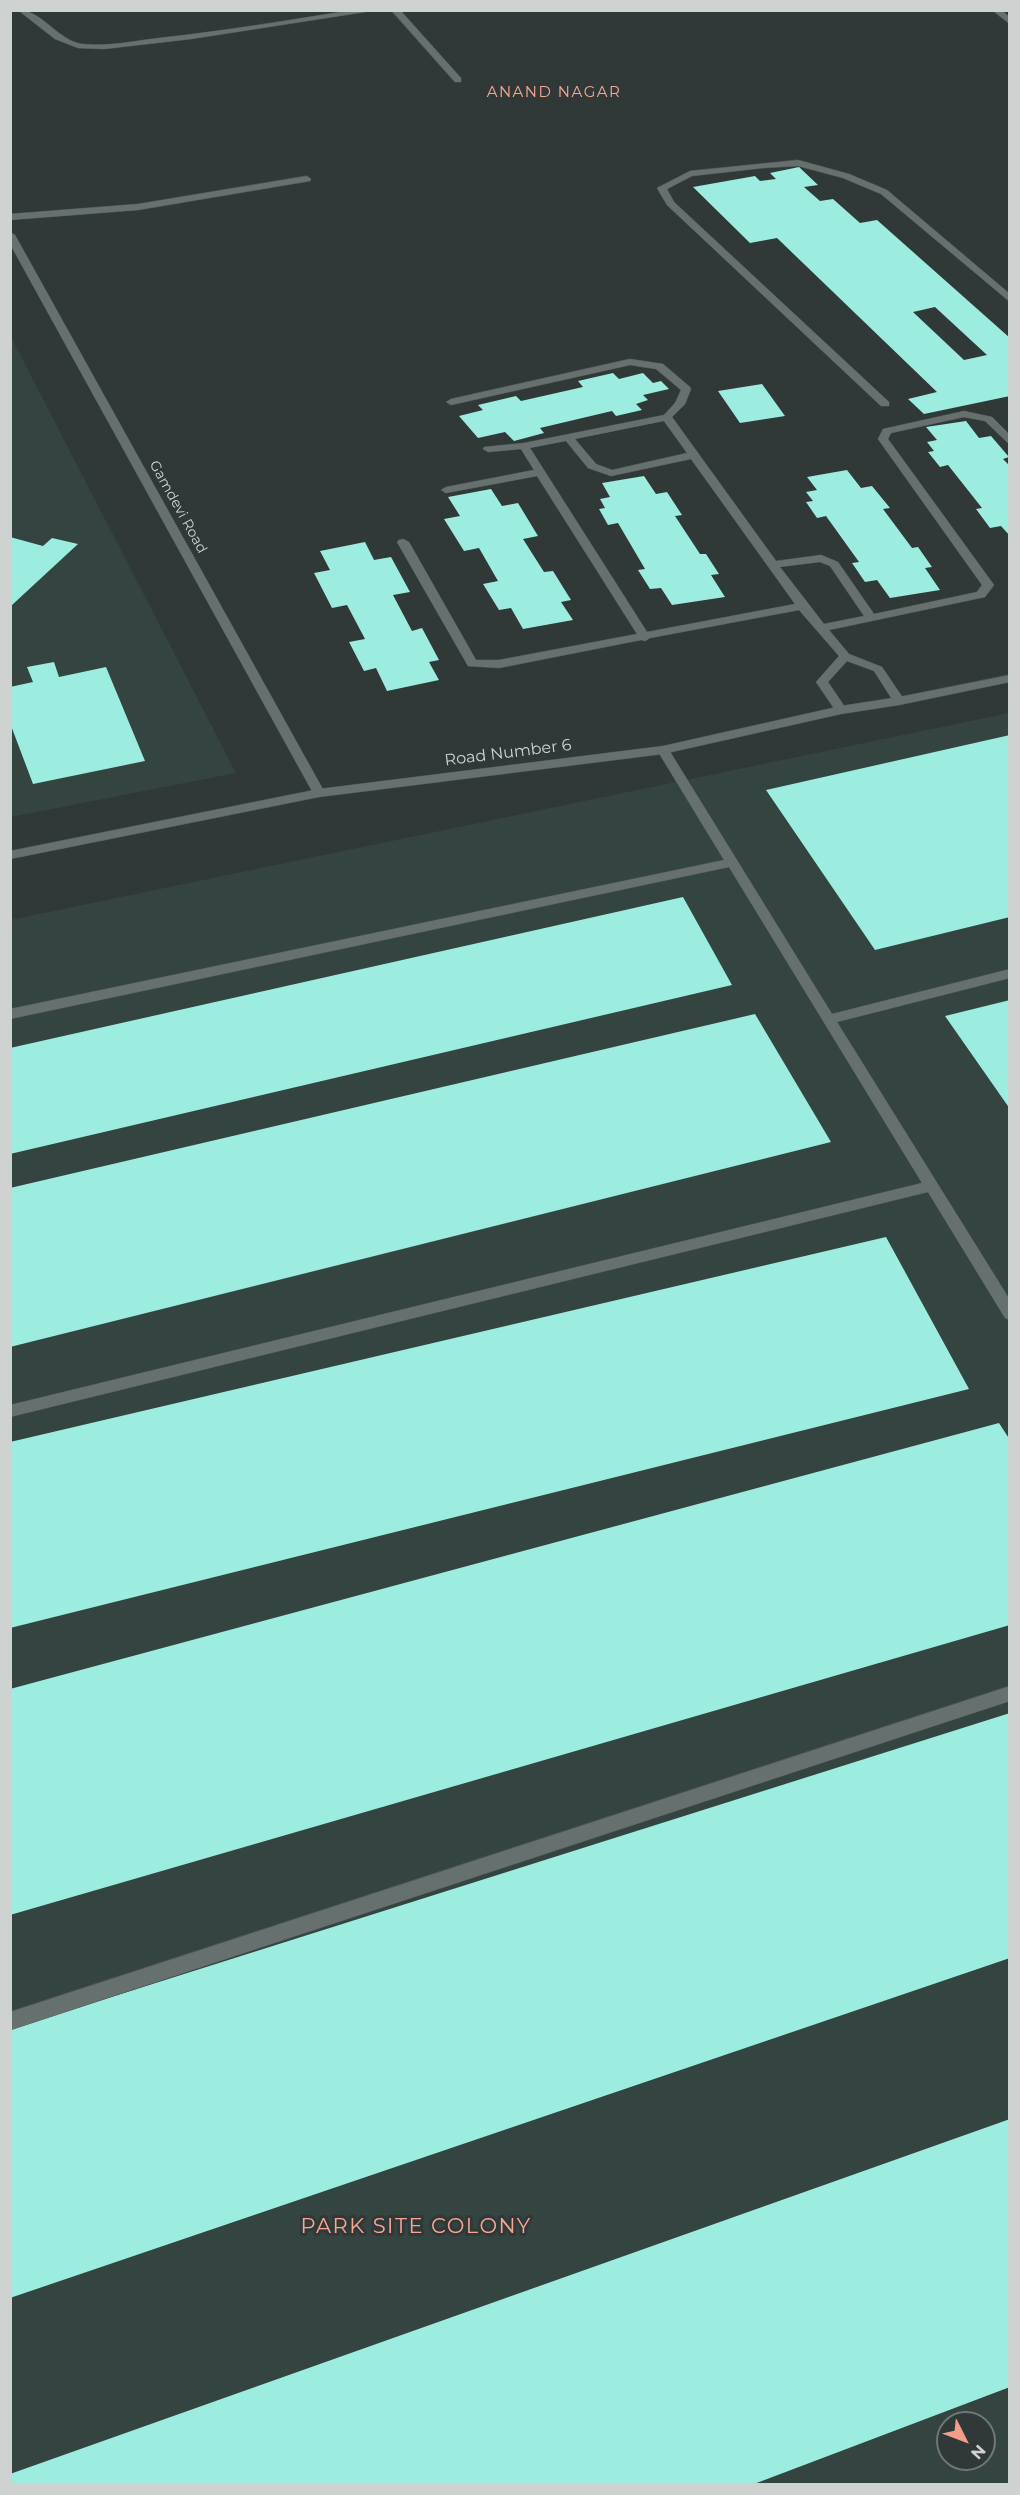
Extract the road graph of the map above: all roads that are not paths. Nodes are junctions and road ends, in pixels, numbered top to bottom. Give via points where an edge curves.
1 (22, 10) edge
2 (374, 10) edge
3 (395, 10) edge
4 (996, 10) edge
5 (1010, 22) edge
6 (458, 80) dead end
7 (307, 178) dead end
8 (10, 217) edge
9 (10, 235) edge
10 (1010, 299) edge
11 (451, 402) dead end
12 (885, 404) dead end
13 (667, 417) junction
14 (568, 437) junction
15 (1010, 442) edge
16 (524, 446) junction
17 (488, 449) dead end
18 (693, 455) junction
19 (540, 472) junction
20 (446, 490) dead end
21 (403, 542) dead end
22 (772, 565) junction
23 (802, 606) junction
24 (871, 617) junction
25 (821, 628) junction
26 (645, 638) junction
27 (845, 656) junction
28 (1010, 678) edge
29 (899, 701) junction
30 (841, 710) junction
31 (663, 750) junction
32 (319, 793) junction
33 (10, 855) edge
34 (733, 862) junction
35 (1010, 973) edge
36 (10, 1014) edge
37 (829, 1018) junction
38 (932, 1186) junction
39 (1010, 1314) edge
40 (10, 1411) edge
41 (1010, 1693) edge
42 (10, 2021) edge

1 - 2 street via 58,37 78,46 104,47 192,38
3 - 6 street
4 - 5 street
7 - 8 street via 138,207
9 - 32 street, Gamdevi Road
10 - 12 street via 884,192 846,176 798,163 763,165 690,174 662,188 670,203
11 - 13 street via 630,362 659,366 686,389 680,404
13 - 14 street
13 - 18 street
14 - 16 street
14 - 18 street via 592,466 610,472
15 - 24 street via 988,419 964,414 887,431 883,439 988,585 981,595
16 - 17 street
16 - 19 street
18 - 22 street
19 - 20 street
19 - 26 street
21 - 26 street via 472,664 499,664
22 - 23 street
22 - 24 street via 821,558 834,564
23 - 25 street
23 - 26 street
24 - 25 street
25 - 27 street
27 - 29 street via 878,669
27 - 30 street via 822,682
28 - 29 street, Road Number 6
29 - 30 street, Road Number 6
30 - 31 street, Road Number 6
31 - 32 street, Road Number 6
31 - 34 street
32 - 33 street, Road Number 6
34 - 36 street
34 - 37 street
35 - 37 street
37 - 38 street
38 - 39 street
38 - 40 street
41 - 42 street

